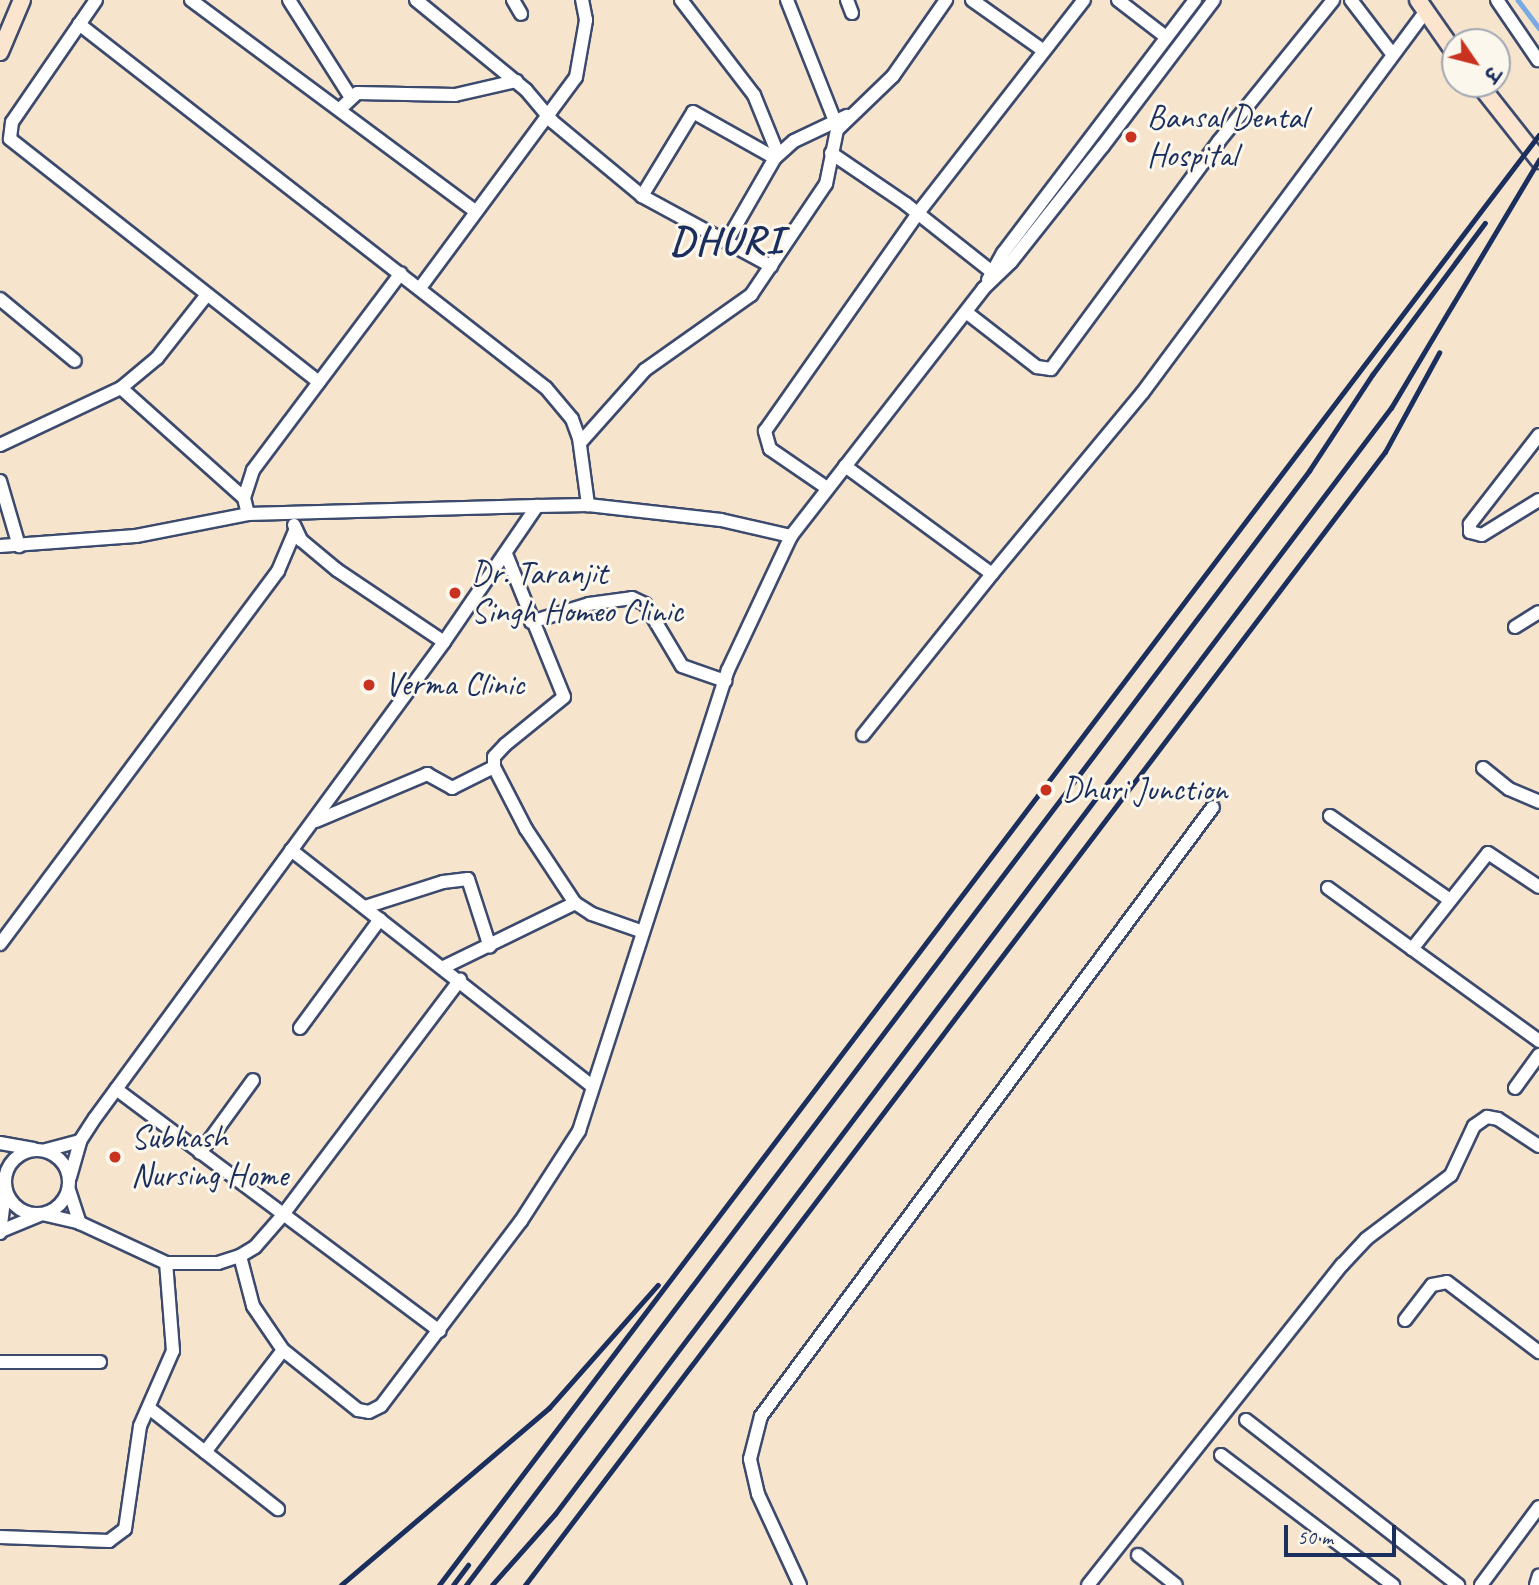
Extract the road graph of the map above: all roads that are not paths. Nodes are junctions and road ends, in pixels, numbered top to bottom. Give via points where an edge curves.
1 (96, 0) edge
2 (191, 0) edge
3 (289, 0) edge
4 (416, 0) edge
5 (513, 0) edge
6 (582, 0) edge
7 (681, 0) edge
8 (787, 0) edge
9 (847, 0) edge
10 (946, 0) edge
11 (972, 0) edge
12 (1084, 0) edge
13 (1118, 0) edge
14 (1195, 0) edge
15 (1214, 0) edge
16 (1333, 0) edge
17 (1351, 0) edge
18 (1497, 0) edge
19 (18, 4) edge
20 (1422, 6) edge
21 (852, 13) dead end
22 (521, 14) dead end
23 (79, 24) junction
24 (1441, 33) edge
25 (1166, 37) junction
26 (1044, 51) junction
27 (0, 52) edge
28 (1393, 55) junction
29 (1538, 60) edge
30 (516, 82) junction
31 (350, 96) junction
32 (1490, 98) edge
33 (340, 110) junction
34 (851, 115) junction
35 (546, 116) junction
36 (835, 121) junction
37 (831, 153) junction
38 (777, 156) junction
39 (1539, 160) edge
40 (642, 196) junction
41 (475, 211) junction
42 (918, 213) junction
43 (727, 242) junction
44 (771, 266) junction
45 (992, 272) junction
46 (401, 273) junction
47 (420, 288) junction
48 (983, 289) junction
49 (206, 296) junction
50 (0, 299) edge
51 (966, 312) junction
52 (75, 361) dead end
53 (318, 382) junction
54 (121, 388) junction
55 (1539, 435) edge
56 (580, 443) junction
57 (0, 445) edge
58 (845, 466) junction
59 (0, 481) edge
60 (827, 488) junction
61 (244, 498) junction
62 (1539, 500) edge
63 (588, 505) junction
64 (537, 506) junction
65 (248, 514) junction
66 (292, 516) junction
67 (295, 531) junction
68 (791, 536) junction
69 (0, 546) edge
70 (19, 546) junction
71 (506, 554) junction
72 (992, 574) junction
73 (1539, 612) edge
74 (531, 622) junction
75 (1515, 627) dead end
76 (444, 642) junction
77 (725, 681) junction
78 (863, 736) dead end
79 (495, 767) junction
80 (1483, 768) dead end
81 (1539, 802) edge
82 (1213, 807) dead end
83 (1330, 816) dead end
84 (313, 822) junction
85 (291, 850) junction
86 (1539, 887) edge
87 (1328, 888) dead end
88 (1450, 900) junction
89 (575, 903) junction
90 (365, 907) junction
91 (380, 919) junction
92 (643, 932) junction
93 (0, 944) edge
94 (490, 947) junction
95 (1412, 949) junction
96 (444, 967) junction
97 (460, 979) junction
98 (300, 1028) dead end
99 (1539, 1041) edge
100 (1539, 1055) edge
101 (253, 1080) dead end
102 (592, 1086) junction
103 (1515, 1088) dead end
104 (116, 1089) junction
105 (80, 1142) junction
106 (0, 1143) edge
107 (1539, 1146) edge
108 (39, 1150) junction
109 (200, 1153) junction
110 (0, 1167) edge
111 (69, 1183) junction
112 (5, 1186) junction
113 (42, 1214) junction
114 (282, 1216) junction
115 (80, 1223) junction
116 (0, 1232) edge
117 (240, 1256) junction
118 (166, 1262) junction
119 (1405, 1320) dead end
120 (440, 1331) junction
121 (283, 1350) junction
122 (1539, 1352) edge
123 (0, 1362) edge
124 (100, 1363) dead end
125 (149, 1408) junction
126 (1247, 1420) dead end
127 (205, 1452) junction
128 (1222, 1455) dead end
129 (1539, 1507) edge
130 (278, 1509) dead end
131 (0, 1537) edge
132 (1138, 1555) dead end
133 (1539, 1575) edge
134 (800, 1585) edge
135 (1088, 1585) edge
136 (1176, 1585) edge
137 (1392, 1585) edge
138 (1458, 1585) edge
139 (1481, 1585) edge
140 (1536, 1585) edge

1 - 23 street
2 - 33 street
3 - 31 street
4 - 30 street
5 - 22 street
6 - 35 street via 586,20 576,77
7 - 38 street via 754,96
8 - 36 street
9 - 21 street
10 - 34 street via 893,76
11 - 26 street
12 - 26 street
13 - 25 street
14 - 25 street
15 - 48 street via 1011,262
16 - 51 street via 1219,141 1051,369 1037,367
17 - 28 street
18 - 29 street
19 - 27 street
20 - 24 street
20 - 28 street
23 - 46 street
23 - 49 street via 12,122 10,139
25 - 45 street
26 - 42 street
28 - 72 street via 1143,392
30 - 31 street via 455,95
30 - 35 street
31 - 33 street
32 - 39 street
33 - 41 street
34 - 36 street
34 - 37 street via 837,130
35 - 40 street
35 - 41 street
36 - 38 street via 794,141
37 - 42 street
37 - 44 street via 826,184
38 - 40 street via 692,112
38 - 43 street
40 - 43 street
41 - 47 street
42 - 45 street
42 - 60 street via 765,431 770,449
43 - 44 street
44 - 56 street via 738,307 645,370
45 - 48 street
46 - 47 street
46 - 53 street
47 - 56 street via 546,388 572,419
48 - 51 street
49 - 53 street
49 - 54 street via 165,349
50 - 52 street
51 - 58 street
53 - 61 street via 253,470
54 - 57 street
54 - 61 street
55 - 62 street via 1470,524 1470,532 1482,535
56 - 63 street
58 - 60 street
58 - 72 street
59 - 70 street
60 - 68 street
61 - 65 street
63 - 64 street
63 - 68 street via 721,520
64 - 66 street
64 - 71 street
65 - 66 street
65 - 70 street via 136,536
66 - 67 street
67 - 76 street via 337,570
67 - 93 street via 278,571
68 - 77 street via 740,637
69 - 70 street
71 - 74 street
71 - 76 street
72 - 78 street
73 - 75 street
74 - 77 street via 589,604 632,598 645,604 682,666
74 - 79 street via 564,697 505,745 494,757
76 - 84 street
77 - 92 street
79 - 84 street via 452,788 427,774
79 - 89 street via 526,829
80 - 81 street via 1509,789
82 - 134 street via 761,1416 750,1459 758,1494
83 - 88 street
84 - 85 street
85 - 90 street
85 - 104 street
86 - 88 street via 1488,853
87 - 95 street
88 - 95 street
89 - 92 street
89 - 94 street
90 - 91 street
90 - 94 street via 467,879 473,884
91 - 96 street
91 - 98 street
92 - 102 street
94 - 96 street
95 - 99 street
96 - 97 street
97 - 102 street
97 - 114 street
100 - 103 street
101 - 109 street
102 - 120 street via 568,1152
104 - 105 street
104 - 109 street
105 - 108 street
105 - 111 street
106 - 108 street
107 - 135 street via 1498,1119 1487,1117 1474,1126 1451,1175 1366,1239 1342,1265
108 - 111 street via 62,1160
108 - 112 street via 9,1167
109 - 114 street
110 - 112 street
111 - 113 street via 59,1206
111 - 115 street
112 - 113 street via 14,1204
112 - 116 street
113 - 115 street
113 - 116 street
114 - 117 street via 255,1247
114 - 120 street
115 - 118 street
117 - 118 street via 218,1264
117 - 121 street via 253,1306
118 - 125 street via 173,1351
119 - 122 street via 1432,1285 1447,1282
120 - 121 street via 393,1394 369,1412 345,1401
121 - 127 street
123 - 124 street
125 - 127 street
125 - 131 street via 141,1426 129,1520 119,1536 109,1541
126 - 138 street
127 - 130 street
128 - 137 street
129 - 139 street
132 - 136 street
133 - 140 street

